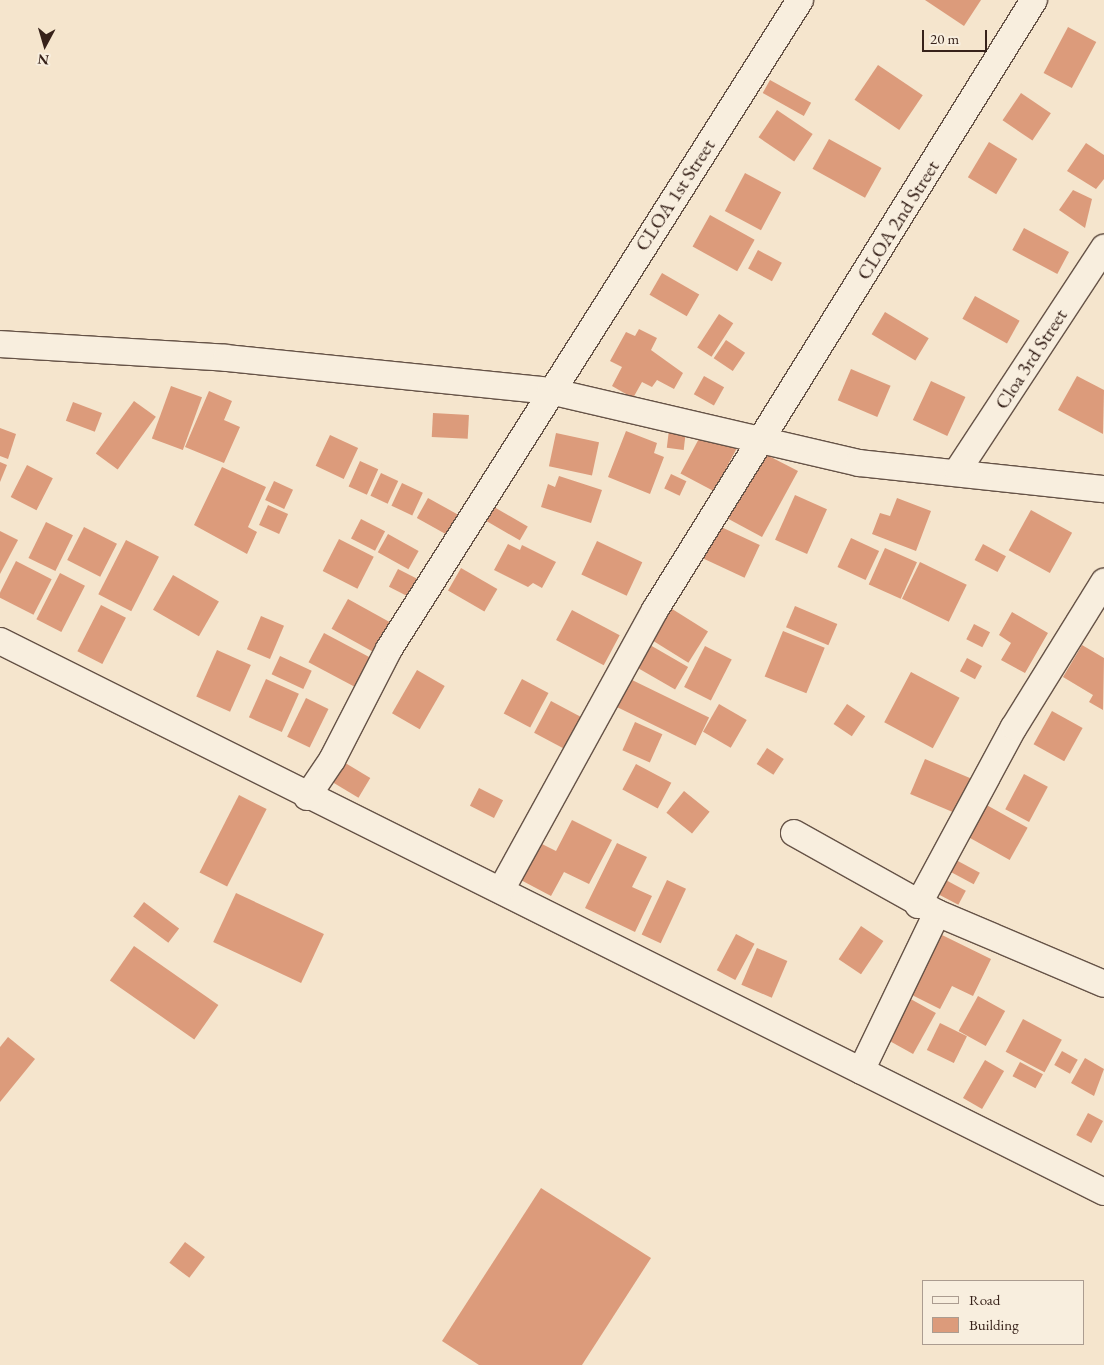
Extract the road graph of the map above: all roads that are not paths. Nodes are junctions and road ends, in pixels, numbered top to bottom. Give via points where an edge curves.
1 (800, 0) edge
2 (1034, 0) edge
3 (1104, 248) edge
4 (0, 344) edge
5 (550, 391) junction
6 (761, 440) junction
7 (958, 470) junction
8 (1104, 489) edge
9 (1104, 582) edge
10 (0, 641) edge
11 (306, 797) junction
12 (794, 833) dead end
13 (501, 890) junction
14 (928, 909) junction
15 (1100, 973) edge
16 (861, 1071) junction
17 (1104, 1192) edge

1 - 5 street, CLOA 1st Street
2 - 6 street, CLOA 2nd Street
3 - 7 street, Cloa 3rd Street
4 - 5 street via 226,358
5 - 6 street
5 - 11 street, CLOA 1st Street via 389,649 332,760
6 - 7 street via 859,463
6 - 13 street, CLOA 2nd Street via 639,638
7 - 8 street
9 - 14 street via 1014,727
10 - 11 street
11 - 13 street
12 - 14 street
13 - 16 street
14 - 15 street
14 - 16 street
16 - 17 street

